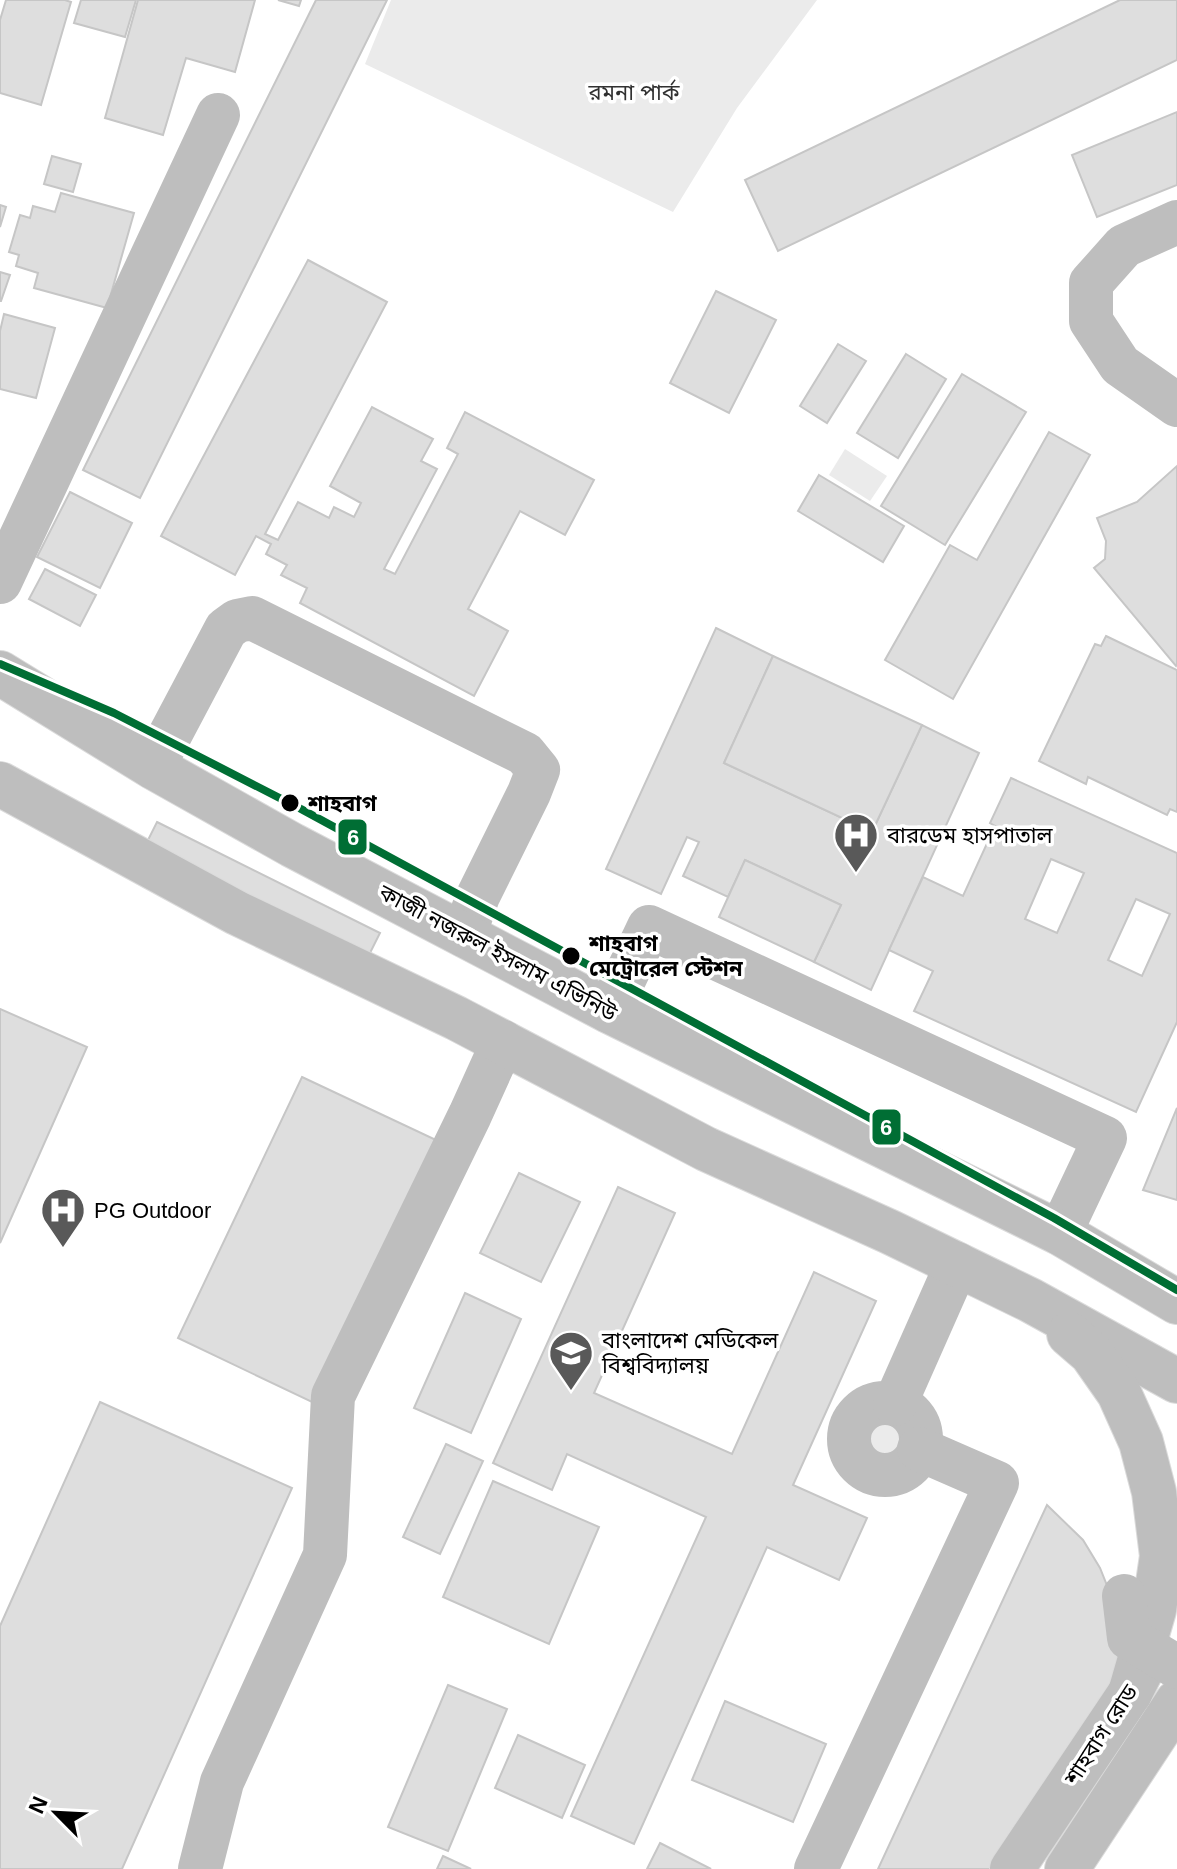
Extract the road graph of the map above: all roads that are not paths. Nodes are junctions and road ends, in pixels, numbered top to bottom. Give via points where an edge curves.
1 (218, 115) dead end
2 (1177, 222) edge
3 (1177, 405) edge
4 (0, 582) edge
5 (0, 673) edge
6 (153, 767) junction
7 (0, 784) edge
8 (464, 935) junction
9 (609, 1011) junction
10 (503, 1042) junction
11 (1060, 1233) junction
12 (1177, 1263) edge
13 (957, 1264) junction
14 (1030, 1300) junction
15 (1177, 1302) edge
16 (1177, 1381) edge
17 (895, 1404) junction
18 (919, 1449) junction
19 (1177, 1594) edge
20 (1124, 1596) dead end
21 (1177, 1667) edge
22 (1130, 1693) junction
23 (1177, 1702) edge
24 (200, 1869) edge
25 (816, 1869) edge
26 (1012, 1869) edge
27 (1067, 1869) edge

1 - 4 main road
2 - 3 main road via 1124,246 1091,283 1091,321 1120,365
5 - 6 main road, কাজী নজরুল ইসলাম এভিনিউ
6 - 8 main road, কাজী নজরুল ইসলাম এভিনিউ
6 - 8 main road via 226,629 252,618 525,754 538,770
7 - 10 main road via 237,913
8 - 9 main road, কাজী নজরুল ইসলাম এভিনিউ
9 - 11 main road, কাজী নজরুল ইসলাম এভিনিউ
9 - 11 main road via 649,927 1105,1138
10 - 13 main road via 706,1149
10 - 24 main road via 333,1396 325,1555 222,1782
11 - 12 main road via 1129,1259
11 - 15 main road, কাজী নজরুল ইসলাম এভিনিউ
13 - 14 main road
13 - 17 main road
14 - 16 main road
14 - 22 main road via 1091,1353 1119,1393 1141,1442 1154,1492 1162,1556 1154,1610
17 - 18 main road via 905,1408 919,1427
17 - 18 main road via 871,1405 853,1422 849,1446 854,1457 872,1473 885,1475 906,1468
18 - 25 main road via 997,1483
19 - 22 main road, শাহবাগ রোড
20 - 21 main road, bridge via 1129,1638
22 - 26 main road, শাহবাগ রোড
23 - 27 main road, শাহবাগ রোড

